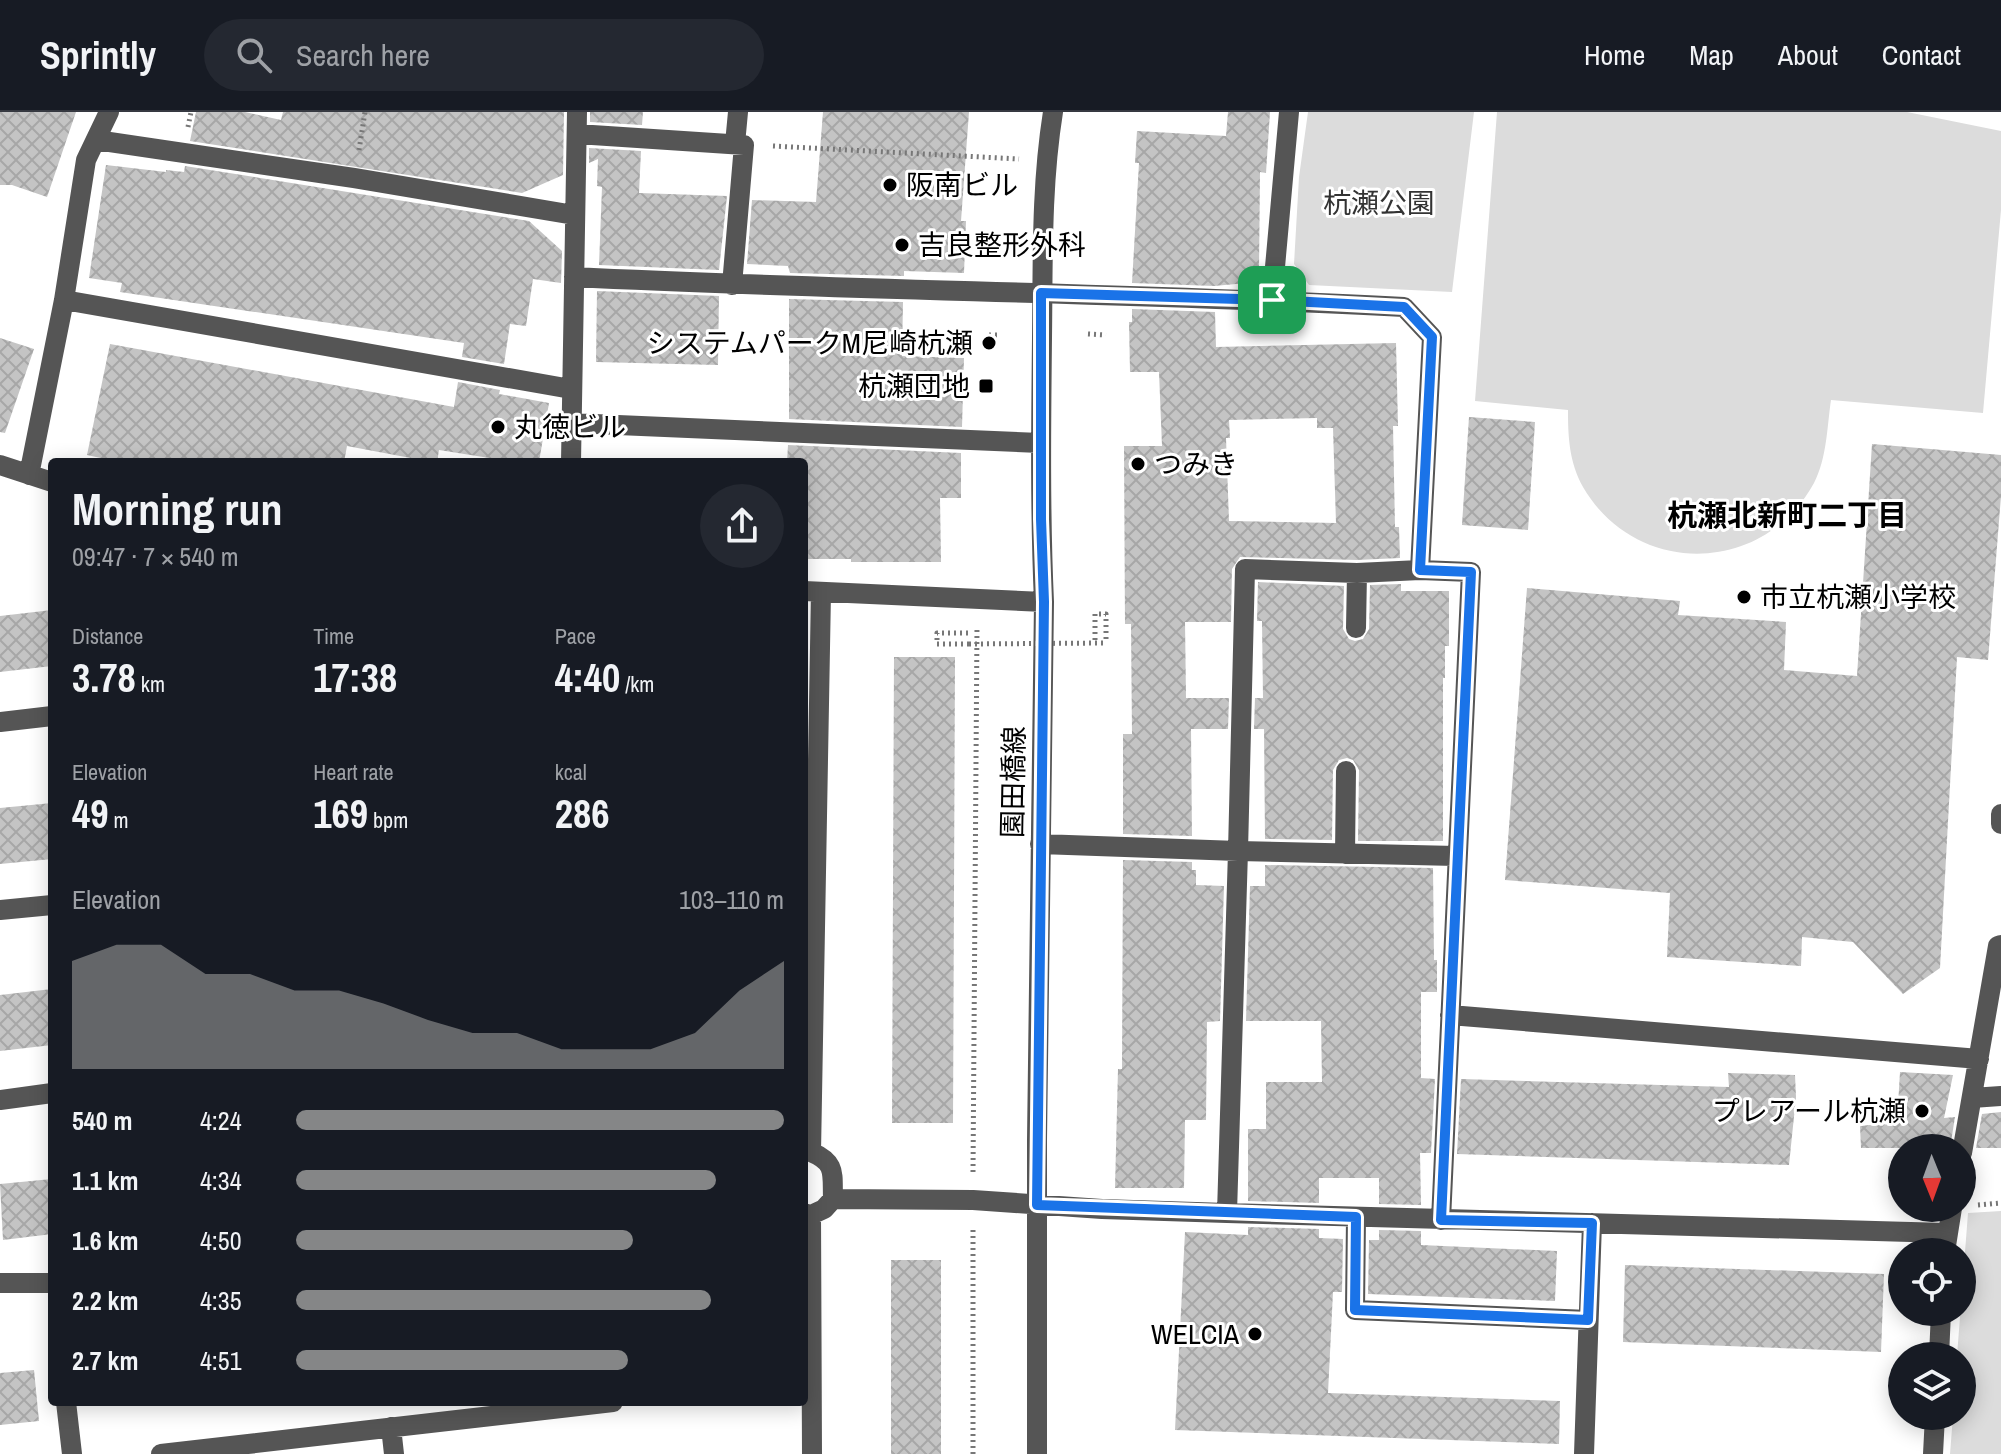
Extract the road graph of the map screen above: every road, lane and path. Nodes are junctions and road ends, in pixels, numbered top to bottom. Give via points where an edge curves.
1 (109, 112) edge
2 (577, 112) edge
3 (738, 112) edge
4 (1053, 112) edge
5 (1289, 112) edge
6 (577, 134) junction
7 (96, 140) junction
8 (740, 144) junction
9 (1046, 160) junction
10 (574, 215) junction
11 (574, 277) junction
12 (732, 285) junction
13 (1041, 293) junction
14 (64, 300) junction
15 (1272, 300) junction
16 (1088, 334) dead end
17 (1106, 335) dead end
18 (571, 389) junction
19 (571, 423) junction
20 (1040, 443) junction
21 (571, 458) edge
22 (0, 465) edge
23 (29, 475) junction
24 (48, 481) edge
25 (1420, 570) junction
26 (1357, 573) junction
27 (813, 591) edge
28 (1044, 602) junction
29 (977, 625) dead end
30 (1356, 628) dead end
31 (971, 633) dead end
32 (1095, 640) dead end
33 (48, 716) edge
34 (0, 722) edge
35 (1346, 771) dead end
36 (810, 784) edge
37 (2001, 814) edge
38 (2001, 824) edge
39 (1040, 844) junction
40 (1238, 851) junction
41 (1345, 854) junction
42 (1456, 856) junction
43 (48, 905) edge
44 (0, 910) edge
45 (2001, 945) edge
46 (808, 978) edge
47 (1450, 1015) junction
48 (1979, 1059) junction
49 (48, 1094) edge
50 (2001, 1096) edge
51 (1972, 1098) junction
52 (0, 1100) edge
53 (1965, 1134) edge
54 (808, 1153) edge
55 (833, 1199) junction
56 (973, 1200) junction
57 (1037, 1205) junction
58 (1227, 1213) junction
59 (808, 1214) edge
60 (1356, 1217) junction
61 (1441, 1220) junction
62 (1592, 1223) junction
63 (1888, 1239) edge
64 (0, 1283) edge
65 (48, 1283) edge
66 (1588, 1320) junction
67 (808, 1380) edge
68 (66, 1406) edge
69 (577, 1406) edge
70 (391, 1427) junction
71 (1934, 1430) edge
72 (72, 1454) edge
73 (161, 1454) edge
74 (394, 1454) edge
75 (812, 1454) edge
76 (973, 1454) edge
77 (1037, 1454) edge
78 (1584, 1454) edge
79 (1933, 1454) edge

1 - 7 street
2 - 6 street
3 - 8 street
4 - 9 street, 園田橋線
5 - 15 street
6 - 8 street
6 - 10 street
7 - 10 street
7 - 14 street via 86,160
8 - 9 path
8 - 12 street
9 - 13 street, 園田橋線
10 - 11 street
11 - 12 street
11 - 18 street
12 - 13 street
13 - 15 street
13 - 20 street, 園田橋線
14 - 18 street
14 - 23 street
15 - 25 street via 1404,307 1432,337
16 - 17 path
18 - 19 street
19 - 20 street
19 - 21 street
20 - 28 street, 園田橋線
22 - 23 street
23 - 24 street
25 - 26 street
25 - 42 street via 1471,572
26 - 30 street
26 - 40 street via 1245,569
27 - 28 street
27 - 36 street
28 - 39 street, 園田橋線
29 - 56 path
31 - 32 path, bridge via 937,633 937,644 1106,643 1106,614 1095,614
33 - 34 street
35 - 41 street
36 - 46 street
37 - 38 street
39 - 40 street
39 - 57 street, 園田橋線
40 - 41 street
40 - 58 street
41 - 42 street
42 - 47 street
43 - 44 street
45 - 48 street
46 - 54 street
47 - 48 street
47 - 61 street
48 - 51 street
49 - 52 street
50 - 51 street
51 - 53 street
54 - 55 street via 826,1159 832,1170
55 - 56 street
55 - 59 street via 824,1209
56 - 57 street
56 - 76 path
57 - 58 street
57 - 77 street, 園田橋線
58 - 60 street
60 - 61 street
60 - 66 street via 1355,1310
61 - 62 street
62 - 63 street
62 - 66 street
64 - 65 street
66 - 78 street
67 - 75 street
68 - 72 street
69 - 70 street
70 - 73 street
70 - 74 street
71 - 79 street

